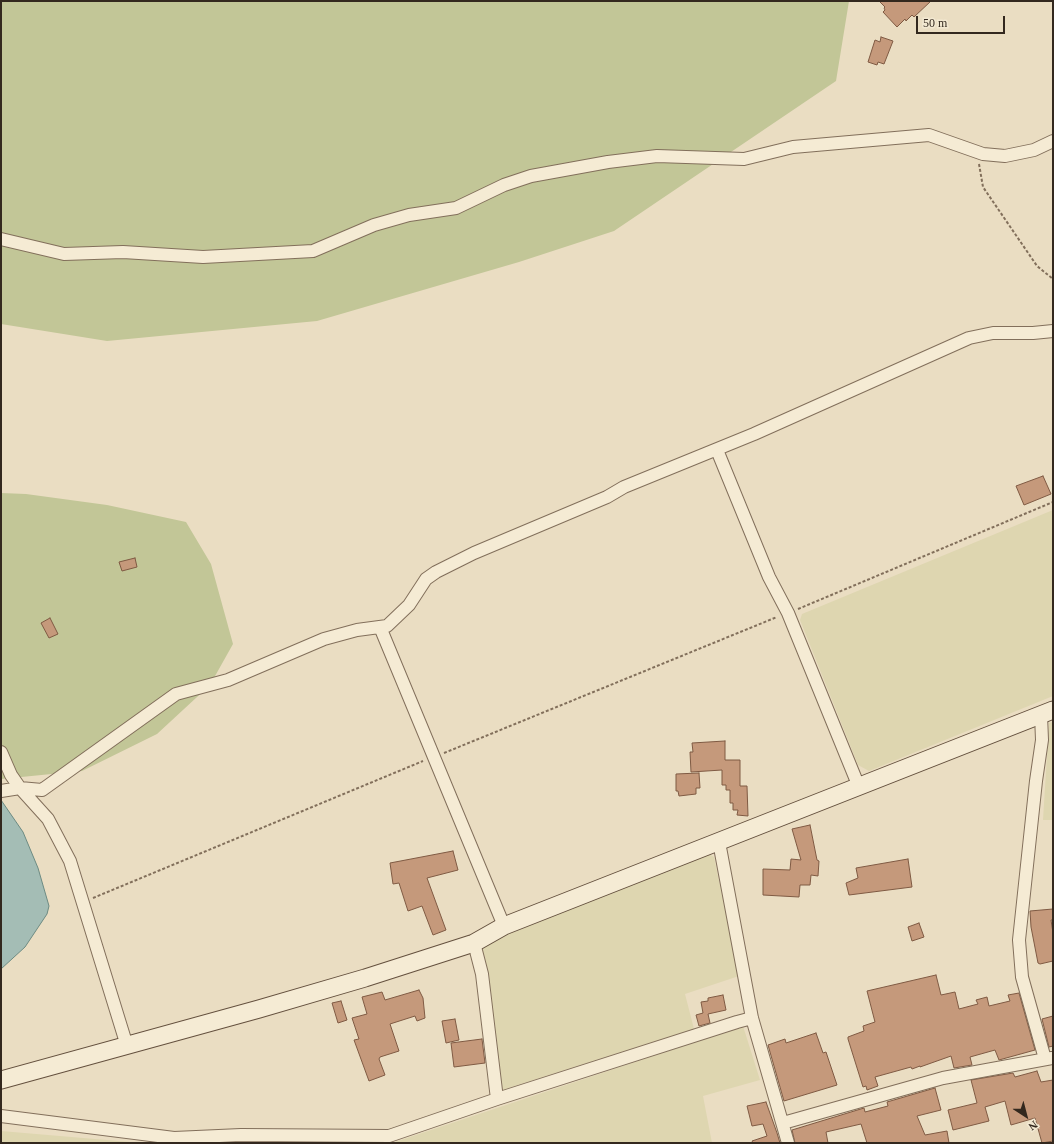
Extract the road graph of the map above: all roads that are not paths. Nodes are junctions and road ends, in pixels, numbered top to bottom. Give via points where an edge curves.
1 (1053, 141) edge
2 (1, 239) edge
3 (1053, 331) edge
4 (717, 450) junction
5 (380, 627) junction
6 (1047, 712) edge
7 (1, 752) edge
8 (859, 787) junction
9 (20, 788) junction
10 (1, 791) edge
11 (719, 842) junction
12 (504, 926) junction
13 (474, 943) junction
14 (752, 1018) junction
15 (127, 1046) junction
16 (1049, 1058) edge
17 (1, 1080) edge
18 (497, 1099) junction
19 (1, 1116) edge
20 (783, 1123) junction
21 (388, 1140) edge
22 (788, 1143) edge

1 - 2 street via 1034,150 1005,156 983,154 929,135 793,147 744,159 657,156 608,162 531,176 504,185 456,208 409,215 374,225 313,251 203,257 123,252 64,254
3 - 4 street via 993,333 969,338
4 - 5 street via 624,487 607,497 436,572 426,579 400,615 387,626
4 - 8 street via 769,577 788,613
5 - 9 street via 324,639 228,680 176,694 42,790
5 - 12 street
6 - 8 street
6 - 16 street via 1036,780 1018,940 1022,976
7 - 9 street
8 - 11 street
9 - 10 street
9 - 15 street via 48,818 70,861
11 - 12 street
11 - 14 street
12 - 13 street
13 - 15 street via 365,978
13 - 18 street via 482,974
14 - 18 street
14 - 20 street
15 - 17 street
16 - 20 street via 943,1078
18 - 21 street
19 - 21 street via 174,1138 241,1135
20 - 22 street

